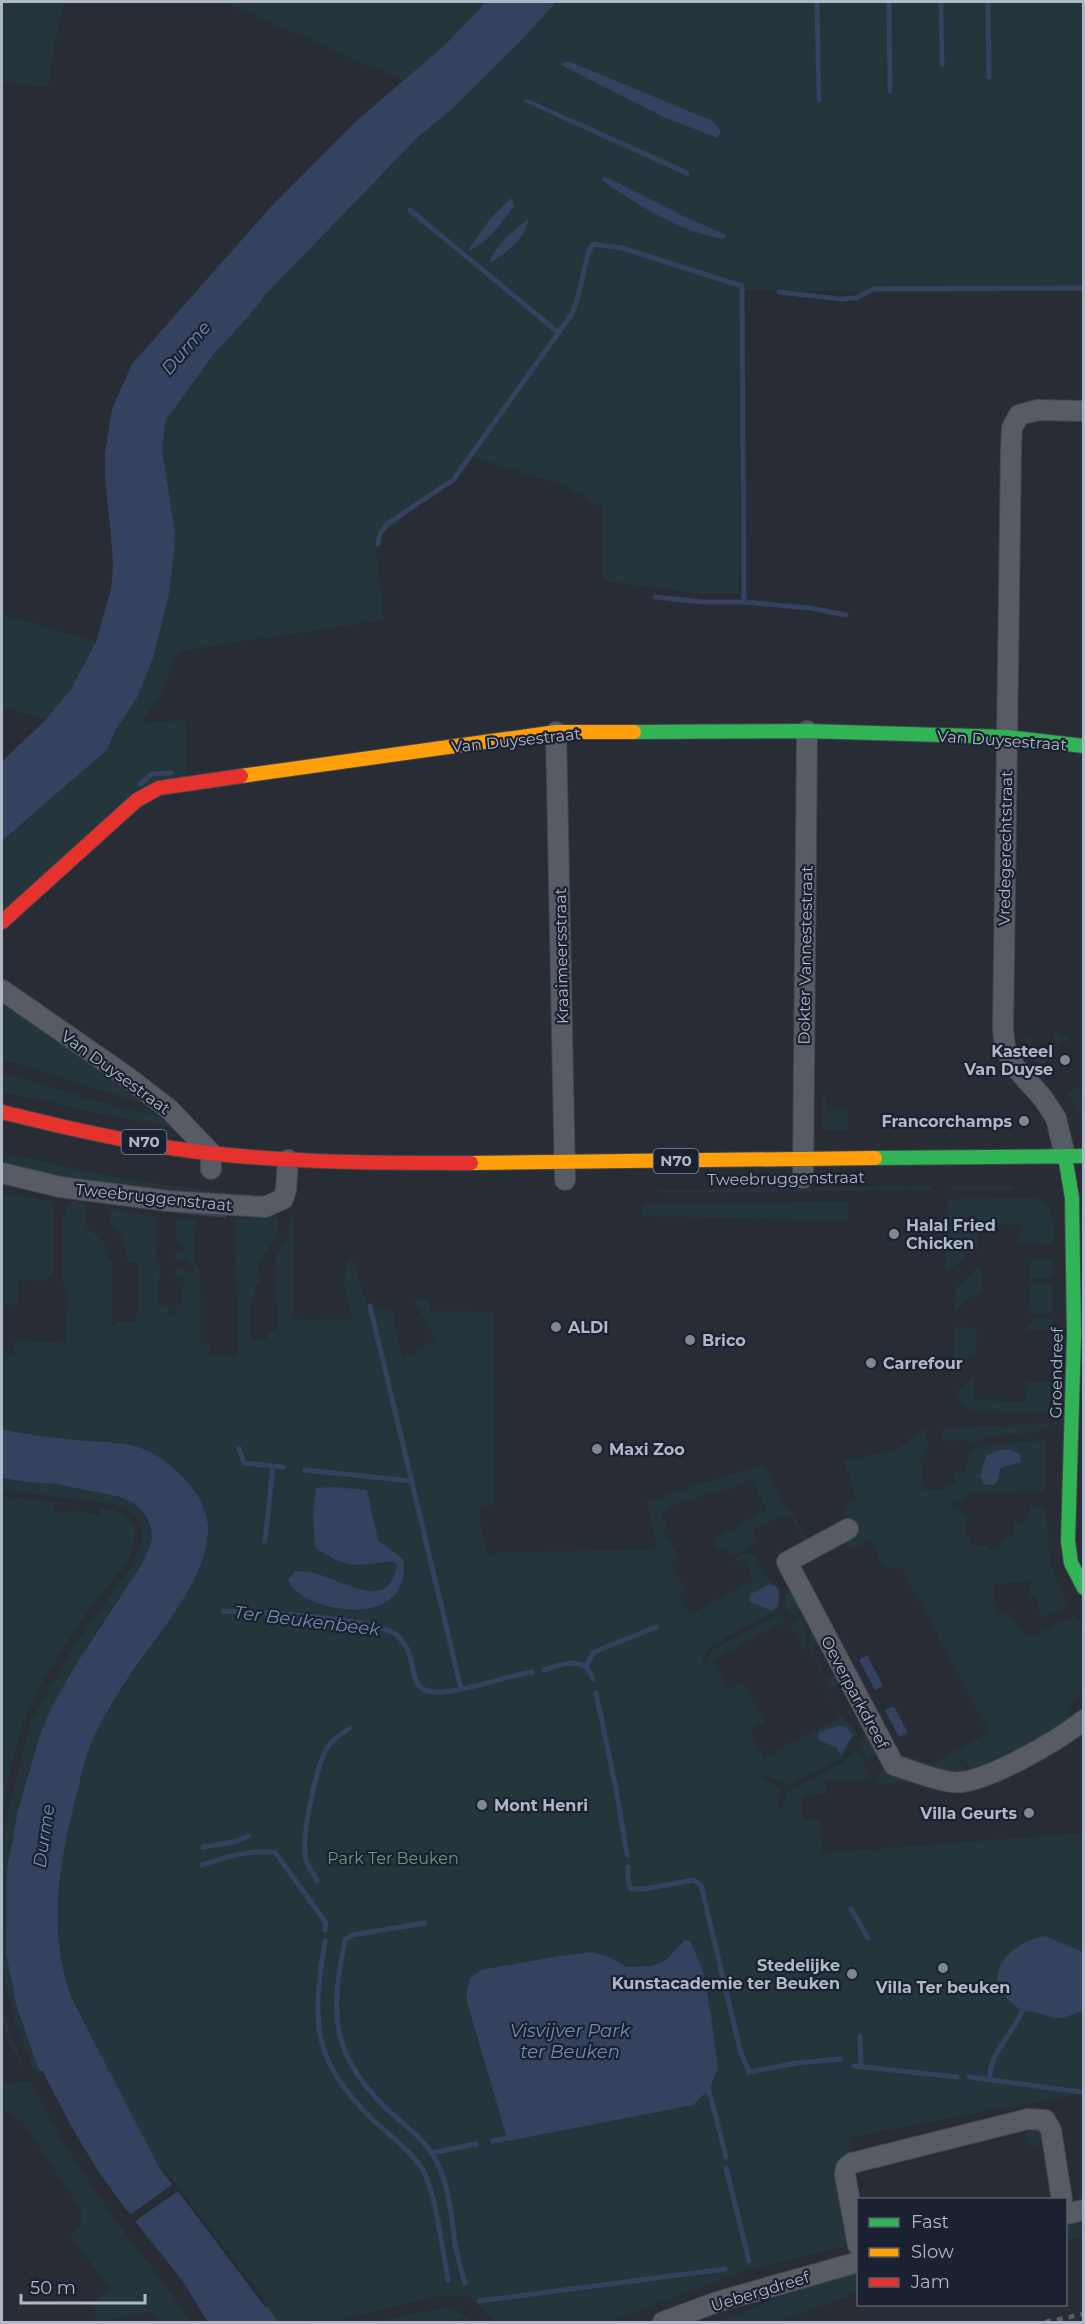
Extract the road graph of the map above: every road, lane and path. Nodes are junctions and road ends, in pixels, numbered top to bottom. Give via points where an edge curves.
1 (1083, 411) edge
2 (807, 731) junction
3 (556, 732) junction
4 (1007, 737) junction
5 (1083, 746) edge
6 (2, 922) edge
7 (2, 990) edge
8 (2, 1112) edge
9 (802, 1158) junction
10 (211, 1165) junction
11 (1069, 1165) edge
12 (287, 1172) junction
13 (2, 1173) edge
14 (1083, 1174) edge
15 (565, 1176) junction
16 (803, 1178) dead end
17 (848, 1528) dead end
18 (1083, 1588) edge
19 (1083, 1720) edge
20 (1062, 2198) edge
21 (1083, 2210) edge
22 (1067, 2214) edge
23 (857, 2240) edge
24 (857, 2262) edge
25 (663, 2322) edge

1 - 4 street, Vredegerechtstraat via 1038,410 1019,416 1012,428
2 - 3 street, Van Duysestraat
2 - 4 street, Van Duysestraat
2 - 9 street, Dokter Vannestestraat
3 - 6 street, Van Duysestraat via 159,788 137,800
3 - 15 street, Kraaimeersstraat
4 - 5 street, Van Duysestraat
4 - 11 street, Vredegerechtstraat via 1005,1047 1014,1066 1056,1118
7 - 10 street, Van Duysestraat via 169,1109
8 - 10 street, Tweebruggenstraat / N70
9 - 11 street, Tweebruggenstraat / N70
9 - 15 street, Tweebruggenstraat / N70
9 - 16 street, Dokter Vannestestraat
10 - 12 street, Tweebruggenstraat / N70
11 - 14 street, N70
11 - 18 street, Groendreef via 1074,1368 1068,1541 1071,1563
12 - 13 street, Tweebruggenstraat via 283,1199 265,1207 105,1193
12 - 15 street, Tweebruggenstraat / N70 via 382,1163
17 - 19 street, Oeverparkdreef via 784,1554 894,1765 952,1782 968,1782 992,1774
20 - 23 street via 1051,2130 1045,2120 1028,2119 852,2163 845,2175
21 - 22 street
24 - 25 street, Uebergdreef via 717,2302

